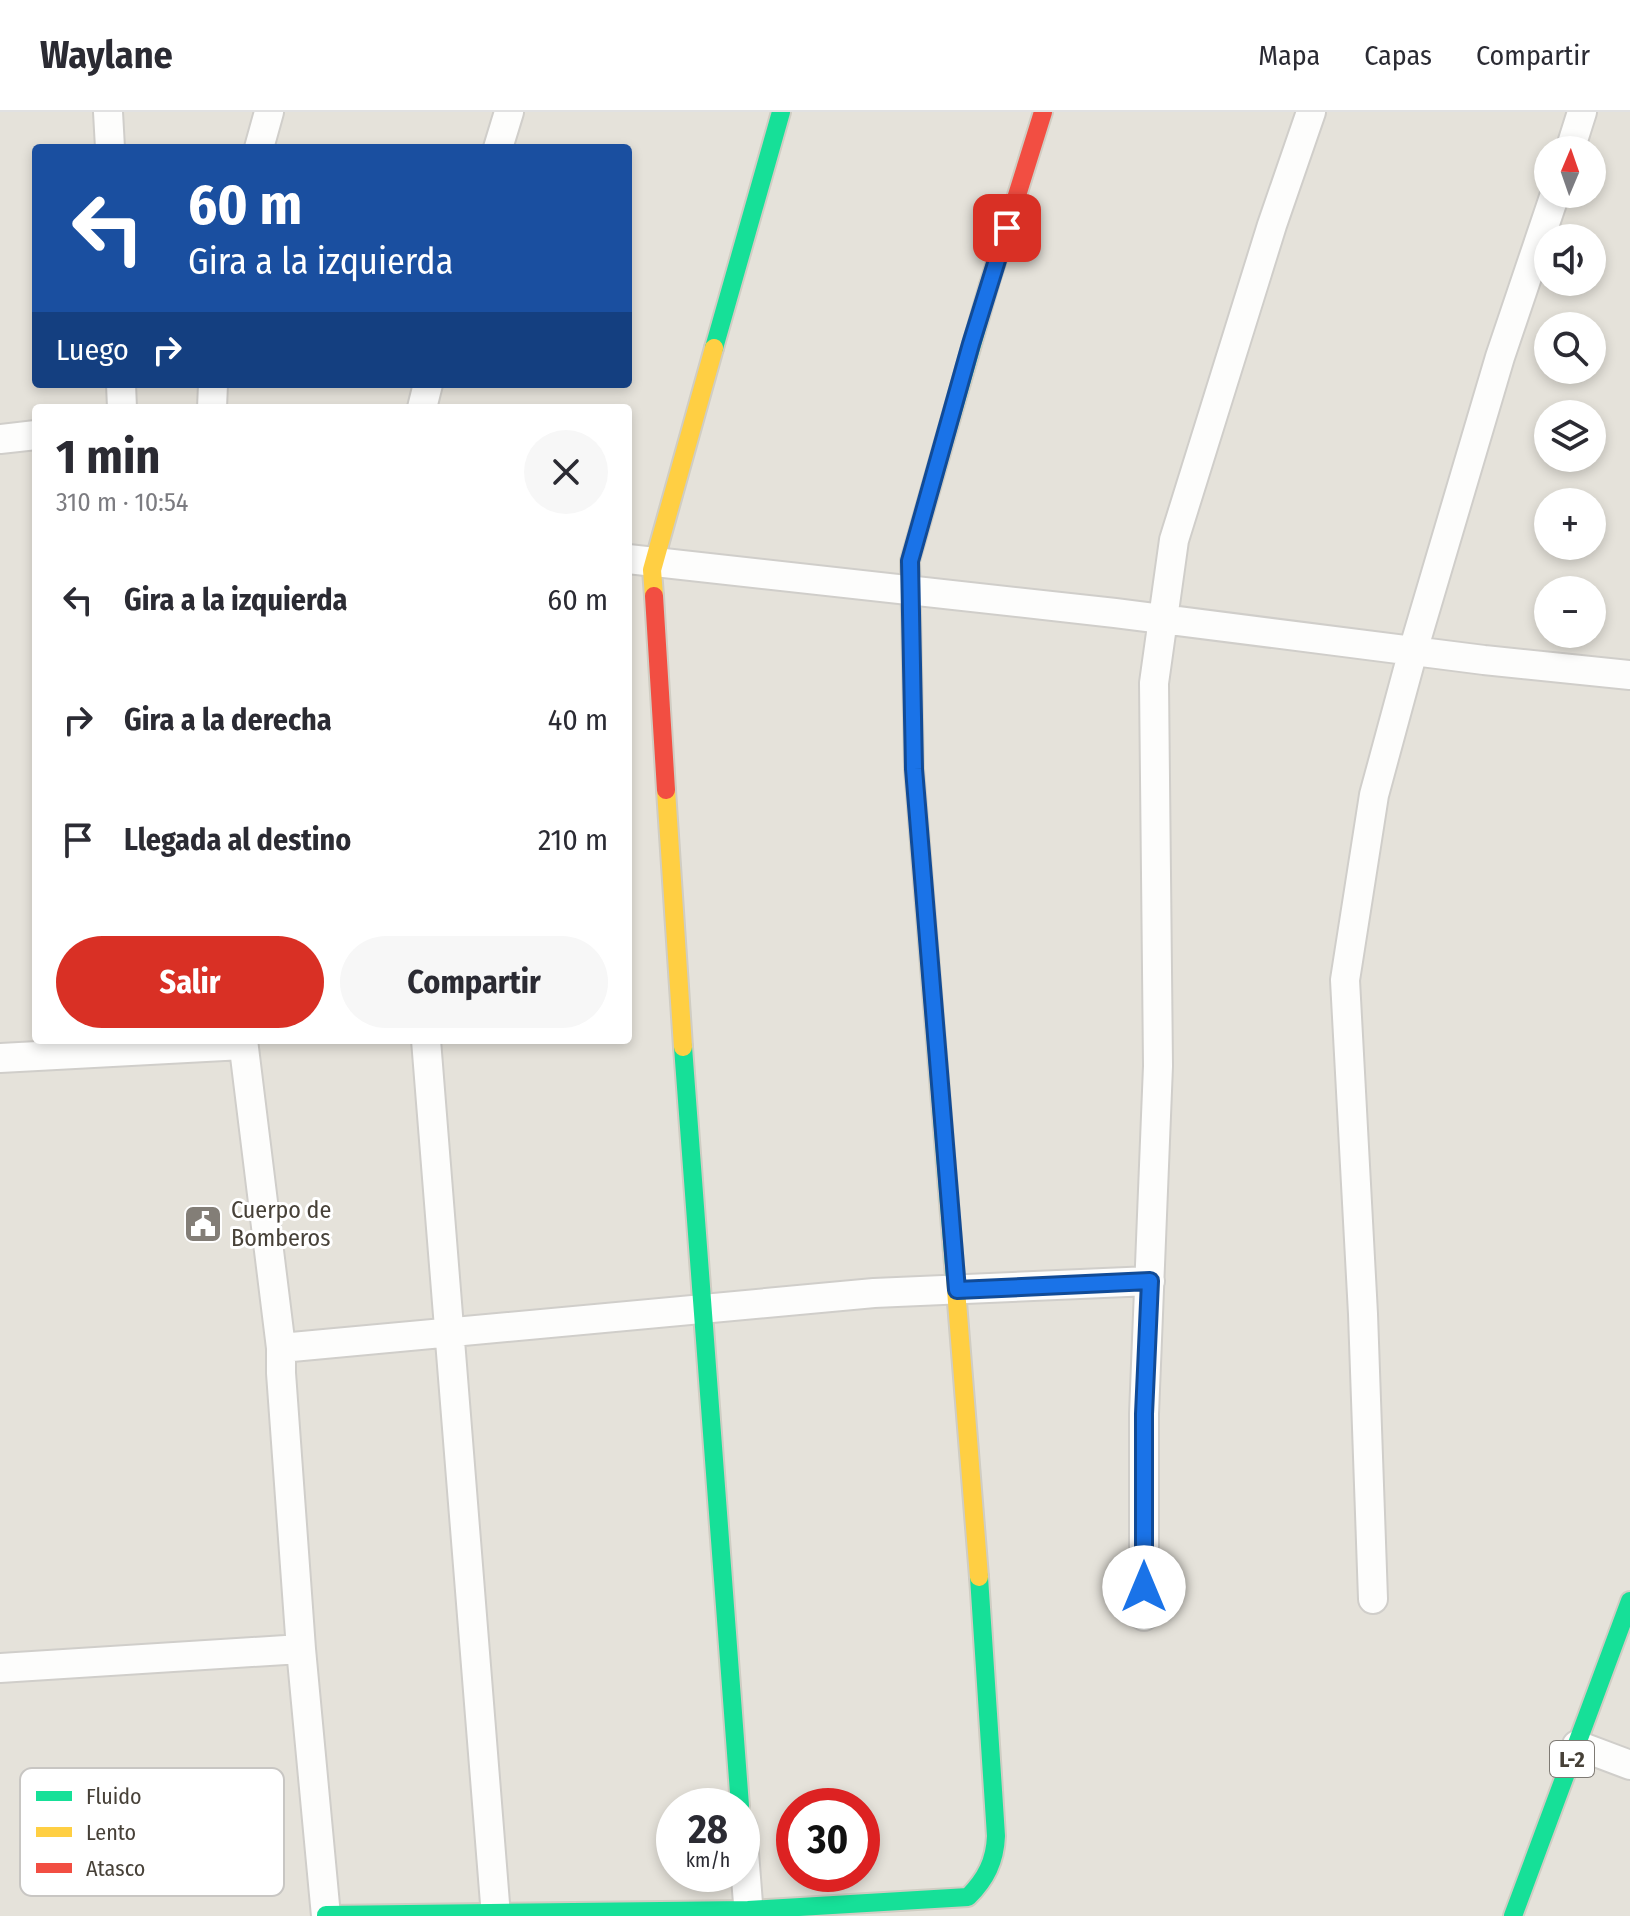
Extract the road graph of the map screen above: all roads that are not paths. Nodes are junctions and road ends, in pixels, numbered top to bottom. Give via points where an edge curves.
1 (108, 112) edge
2 (269, 112) edge
3 (509, 112) edge
4 (781, 112) edge
5 (1043, 112) edge
6 (1311, 112) edge
7 (1582, 112) edge
8 (1574, 136) edge
9 (110, 144) edge
10 (260, 144) edge
11 (499, 144) edge
12 (1550, 208) edge
13 (32, 435) edge
14 (0, 439) edge
15 (641, 560) edge
16 (911, 591) junction
17 (1163, 620) junction
18 (1413, 651) junction
19 (1630, 675) edge
20 (213, 1044) edge
21 (243, 1044) edge
22 (426, 1044) edge
23 (0, 1058) edge
24 (1150, 1281) junction
25 (957, 1290) junction
26 (703, 1309) junction
27 (450, 1333) junction
28 (281, 1348) junction
29 (1373, 1599) dead end
30 (1630, 1601) edge
31 (1144, 1616) dead end
32 (301, 1649) junction
33 (0, 1668) edge
34 (1577, 1745) junction
35 (1630, 1765) edge
36 (739, 1788) edge
37 (747, 1892) edge
38 (749, 1913) edge
39 (326, 1915) edge
40 (496, 1915) edge
41 (1513, 1916) edge

1 - 9 street
2 - 10 street
3 - 11 street
4 - 15 street
5 - 16 street via 910,561
6 - 17 street via 1174,540
7 - 8 street
12 - 18 street
13 - 14 street
15 - 16 street
15 - 26 street via 652,570
16 - 17 street
16 - 25 street via 914,769
17 - 18 street
17 - 24 street via 1154,683 1158,1066
18 - 19 street
18 - 29 street via 1374,795 1345,980
20 - 23 street
21 - 28 street
22 - 27 street
24 - 25 street
24 - 31 street
25 - 26 street
25 - 38 street via 994,1862 968,1897
26 - 27 street
26 - 36 street
27 - 28 street
27 - 40 street
28 - 32 street
30 - 34 street, L-2
32 - 33 street
32 - 39 street
34 - 35 street
34 - 41 street, L-2
37 - 38 street
38 - 40 street
39 - 40 street

